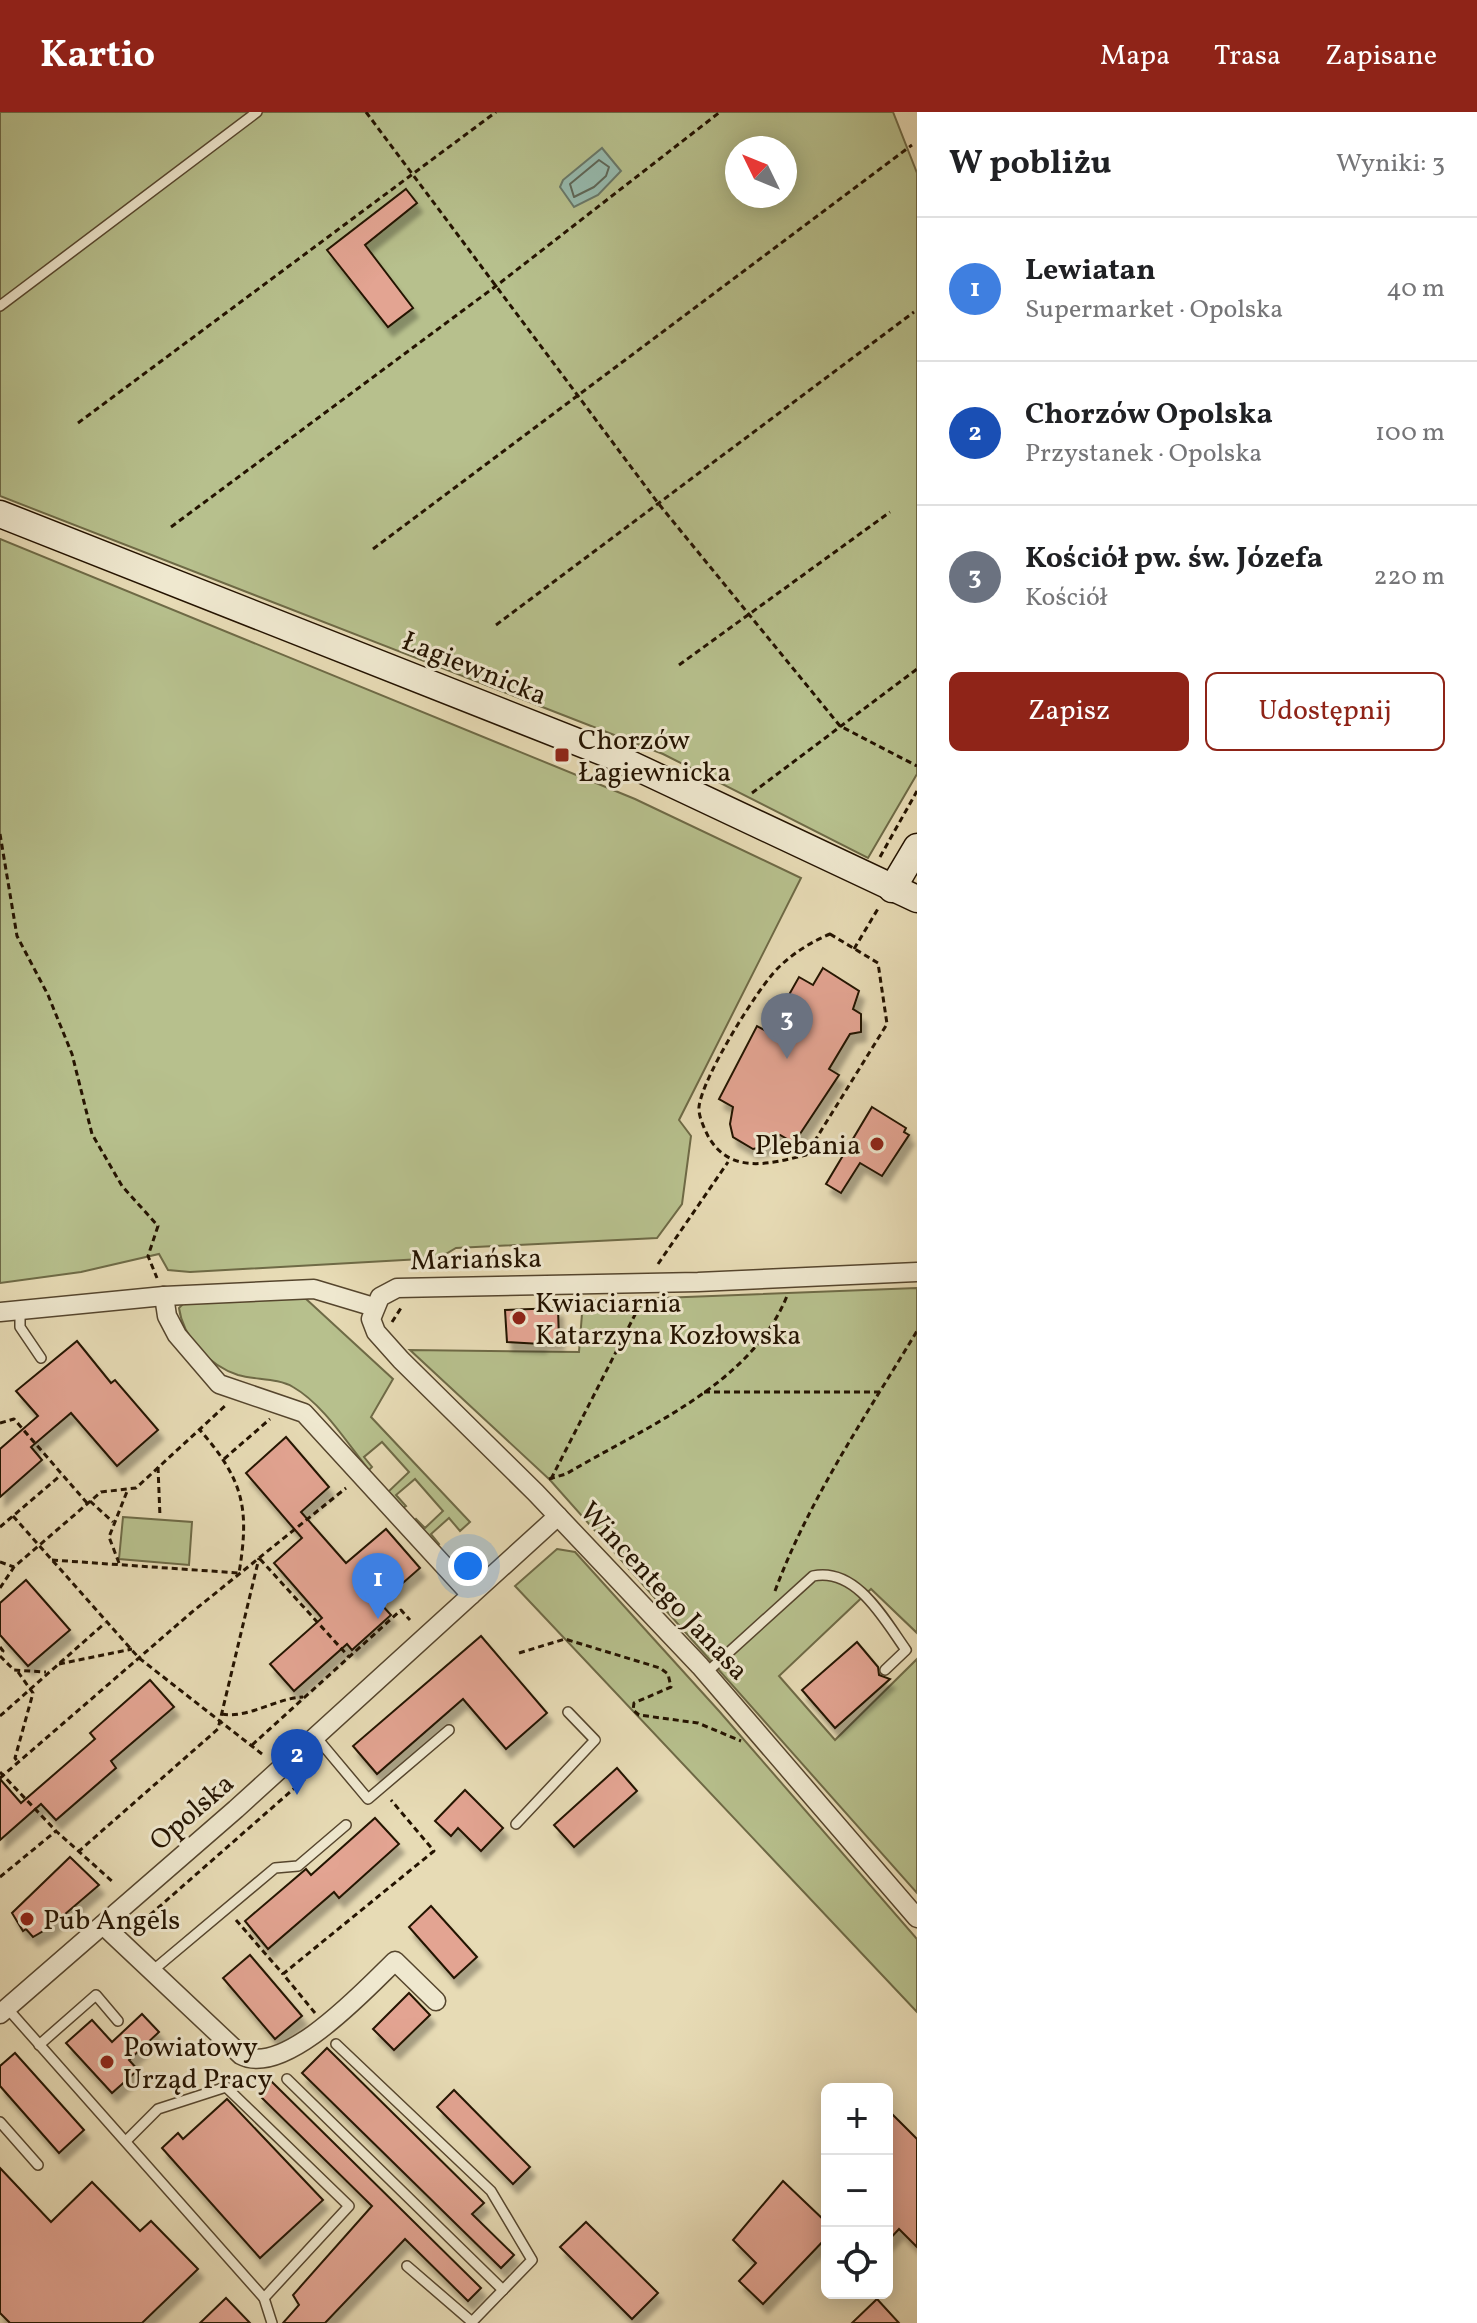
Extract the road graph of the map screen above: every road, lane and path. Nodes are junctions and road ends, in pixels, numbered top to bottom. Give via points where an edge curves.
1 (257, 112) edge
2 (366, 112) edge
3 (496, 112) edge
4 (720, 112) edge
5 (912, 145) dead end
6 (411, 176) junction
7 (496, 286) junction
8 (0, 306) edge
9 (914, 312) dead end
10 (578, 394) junction
11 (78, 423) dead end
12 (658, 503) junction
13 (890, 512) dead end
14 (0, 514) edge
15 (171, 527) dead end
16 (373, 549) dead end
17 (749, 614) junction
18 (496, 625) dead end
19 (679, 665) dead end
20 (917, 669) edge
21 (840, 726) junction
22 (917, 766) edge
23 (917, 791) edge
24 (752, 793) dead end
25 (0, 834) edge
26 (917, 847) edge
27 (878, 859) dead end
28 (886, 896) junction
29 (917, 899) edge
30 (854, 949) junction
31 (729, 1161) junction
32 (917, 1272) edge
33 (650, 1288) junction
34 (790, 1289) dead end
35 (164, 1296) junction
36 (406, 1302) dead end
37 (374, 1307) junction
38 (20, 1311) junction
39 (0, 1312) edge
40 (392, 1324) dead end
41 (917, 1331) edge
42 (41, 1358) dead end
43 (235, 1392) junction
44 (704, 1392) junction
45 (880, 1392) junction
46 (286, 1405) junction
47 (0, 1423) edge
48 (200, 1430) junction
49 (224, 1459) junction
50 (158, 1467) junction
51 (538, 1469) dead end
52 (61, 1474) junction
53 (362, 1476) junction
54 (550, 1480) junction
55 (128, 1489) junction
56 (536, 1493) junction
57 (89, 1502) junction
58 (13, 1516) junction
59 (558, 1516) junction
60 (160, 1517) dead end
61 (113, 1522) junction
62 (0, 1527) edge
63 (39, 1545) junction
64 (259, 1558) junction
65 (52, 1560) junction
66 (0, 1562) edge
67 (119, 1563) junction
68 (14, 1567) junction
69 (239, 1573) junction
70 (0, 1588) edge
71 (471, 1595) junction
72 (410, 1620) dead end
73 (764, 1621) junction
74 (106, 1622) junction
75 (0, 1647) edge
76 (132, 1649) junction
77 (519, 1653) dead end
78 (0, 1655) edge
79 (349, 1657) junction
80 (139, 1658) junction
81 (59, 1664) junction
82 (885, 1670) dead end
83 (18, 1672) junction
84 (47, 1673) junction
85 (706, 1673) junction
86 (31, 1688) junction
87 (305, 1697) junction
88 (568, 1712) dead end
89 (222, 1714) junction
90 (0, 1716) edge
91 (221, 1721) junction
92 (449, 1730) dead end
93 (759, 1734) junction
94 (316, 1737) junction
95 (252, 1745) junction
96 (262, 1754) dead end
97 (18, 1762) junction
98 (2, 1773) edge
99 (0, 1778) edge
100 (381, 1787) junction
101 (516, 1824) dead end
102 (346, 1825) dead end
103 (56, 1831) junction
104 (78, 1852) junction
105 (0, 1877) edge
106 (113, 1882) dead end
107 (226, 1909) junction
108 (917, 1918) edge
109 (103, 1925) junction
110 (151, 1972) junction
111 (283, 1974) junction
112 (436, 2001) dead end
113 (2, 2007) edge
114 (118, 2021) dead end
115 (325, 2025) junction
116 (336, 2044) dead end
117 (39, 2045) junction
118 (287, 2079) dead end
119 (0, 2122) edge
120 (126, 2141) junction
121 (38, 2165) dead end
122 (407, 2266) dead end
123 (503, 2290) junction
124 (264, 2298) junction
125 (472, 2322) edge
126 (272, 2323) edge

1 - 8 lane
2 - 6 path
3 - 6 path
4 - 7 path
5 - 10 path
6 - 7 path
6 - 11 path
7 - 10 path
7 - 15 path
9 - 12 path
10 - 12 path
10 - 16 path
12 - 17 path
12 - 18 path
13 - 17 path
14 - 28 street, Łagiewnicka via 613,756
17 - 19 path
17 - 21 path
20 - 21 path
21 - 22 path
21 - 24 path
23 - 27 path
25 - 35 path via 17,936 72,1054 92,1134 122,1186 158,1226 148,1256
26 - 28 street
28 - 29 street, Łagiewnicka
28 - 30 path
30 - 31 path via 830,934 811,942 778,968 748,1008 698,1109 710,1139
30 - 31 path via 878,963 887,1024 806,1155 751,1165
31 - 33 path via 655,1269
32 - 33 street, Mariańska
33 - 37 street, Mariańska via 397,1288
33 - 54 path
34 - 44 path via 781,1312 757,1344
35 - 37 street via 314,1289
35 - 38 street
35 - 43 street via 177,1335 219,1384
36 - 40 path
37 - 56 street, Wincentego Janasa via 376,1332
38 - 39 street
38 - 42 lane via 20,1327
41 - 45 path
43 - 46 street
43 - 48 path
44 - 45 path
44 - 54 path
45 - 73 path via 787,1560
46 - 49 path
46 - 53 street via 304,1413
47 - 52 path via 14,1419
48 - 49 path
48 - 50 path
49 - 69 path via 239,1487 244,1519
50 - 55 path
50 - 60 path
51 - 54 path
52 - 57 path
52 - 58 path
53 - 64 path
53 - 71 street
54 - 56 path
55 - 57 path via 101,1492
55 - 61 path
56 - 59 street, Wincentego Janasa
57 - 61 path
57 - 63 path
58 - 62 path
58 - 63 path
59 - 71 street, Opolska
59 - 85 street, Wincentego Janasa
61 - 67 path via 109,1537
63 - 65 path
63 - 68 path
64 - 69 path
64 - 79 path
64 - 89 path
65 - 67 path
65 - 74 path
66 - 68 path
67 - 69 path
68 - 70 path
69 - 80 path
71 - 94 street, Opolska
72 - 79 path via 401,1610
73 - 82 lane via 813,1576 837,1574 882,1617 906,1650
73 - 85 lane
74 - 76 path
74 - 81 path
75 - 78 path
76 - 80 path
76 - 81 path
77 - 93 path via 565,1639 647,1663 672,1681 667,1692 634,1703 639,1715 698,1723 739,1741
78 - 83 path
79 - 87 path
80 - 91 path
80 - 97 path
81 - 84 path
83 - 84 path
83 - 86 path
84 - 86 path
85 - 93 street, Wincentego Janasa
86 - 90 path
86 - 97 path
87 - 89 path via 287,1697 234,1716
87 - 95 path
88 - 101 lane via 595,1740
89 - 91 path
91 - 95 path
91 - 104 path
92 - 100 lane
93 - 108 street, Wincentego Janasa
94 - 100 lane via 368,1799
94 - 109 street, Opolska
95 - 96 path
97 - 98 path
98 - 99 path
98 - 103 path
100 - 111 path via 434,1851
102 - 107 lane via 298,1866 275,1868
103 - 104 path
103 - 105 path
104 - 106 path
107 - 110 lane
107 - 111 path
109 - 110 street
109 - 113 street, Opolska
110 - 115 street via 253,2062 271,2059
111 - 115 path
112 - 115 street via 395,1961
113 - 117 lane
114 - 117 lane via 96,1995
116 - 123 lane via 491,2191 532,2260
117 - 120 lane
118 - 123 lane
119 - 121 lane
120 - 124 lane
120 - 124 lane via 158,2109 226,2087 349,2206
122 - 125 lane
123 - 125 lane
124 - 126 lane

